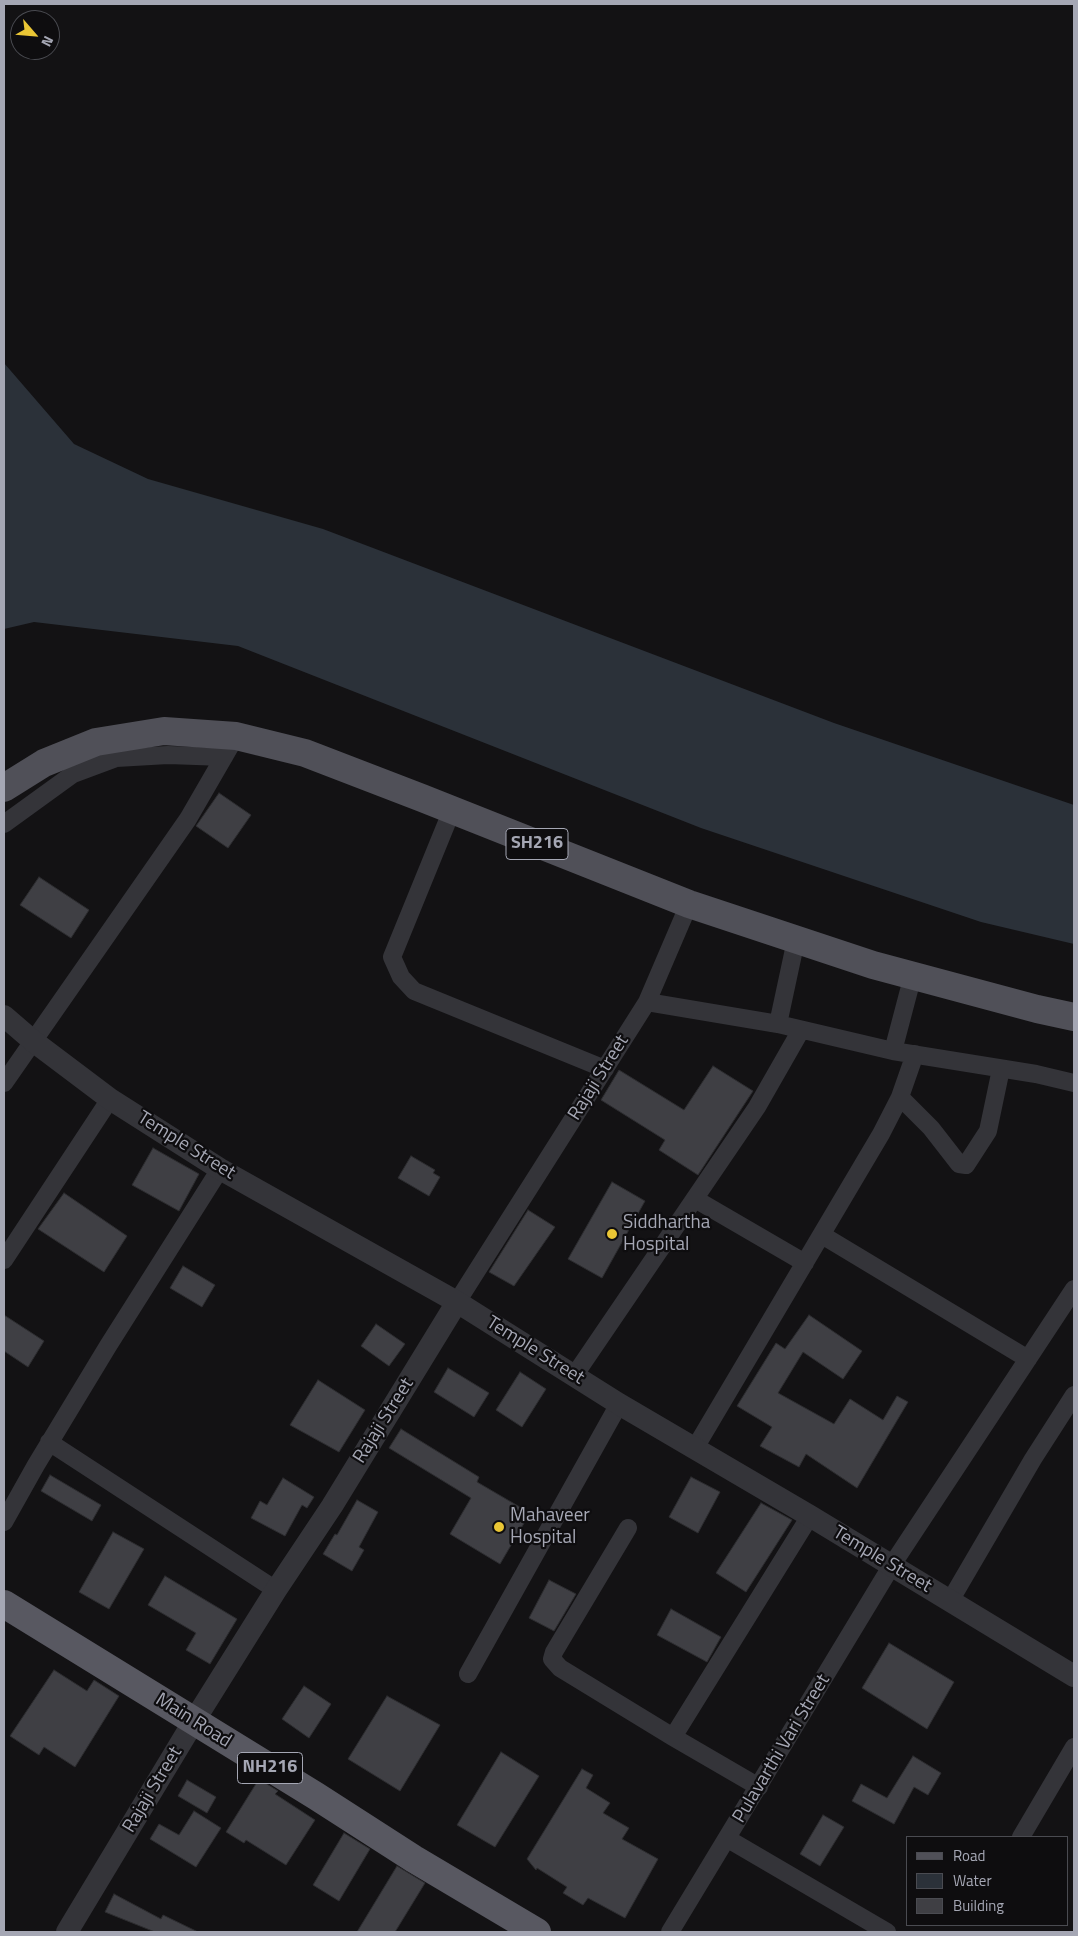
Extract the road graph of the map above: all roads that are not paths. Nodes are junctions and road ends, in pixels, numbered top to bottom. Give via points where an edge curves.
1 (230, 746) junction
2 (4, 788) edge
3 (452, 810) junction
4 (4, 824) edge
5 (689, 904) junction
6 (796, 940) junction
7 (913, 975) junction
8 (647, 1002) junction
9 (4, 1016) edge
10 (1074, 1017) edge
11 (778, 1024) junction
12 (800, 1030) junction
13 (32, 1041) junction
14 (893, 1051) junction
15 (915, 1054) junction
16 (1002, 1069) junction
17 (605, 1070) junction
18 (1074, 1082) edge
19 (4, 1083) edge
20 (900, 1097) junction
21 (110, 1099) junction
22 (220, 1169) junction
23 (695, 1199) junction
24 (822, 1235) junction
25 (4, 1260) edge
26 (805, 1263) junction
27 (1074, 1289) edge
28 (457, 1302) junction
29 (1028, 1359) junction
30 (574, 1376) junction
31 (1074, 1395) edge
32 (619, 1404) junction
33 (49, 1442) junction
34 (695, 1448) junction
35 (810, 1516) junction
36 (4, 1522) edge
37 (628, 1528) dead end
38 (892, 1565) junction
39 (276, 1590) junction
40 (950, 1601) junction
41 (4, 1604) edge
42 (468, 1674) dead end
43 (1074, 1676) edge
44 (194, 1721) junction
45 (674, 1737) junction
46 (1074, 1748) edge
47 (759, 1787) junction
48 (1022, 1836) edge
49 (728, 1839) junction
50 (67, 1932) edge
51 (537, 1932) edge
52 (670, 1932) edge
53 (887, 1932) edge

1 - 2 main road, SH216 via 164,731 96,742 44,763
1 - 3 main road, SH216 via 305,753
1 - 4 street via 116,758 72,774
1 - 13 street via 188,819
3 - 5 main road, SH216
3 - 17 street via 392,957 401,977 414,991
5 - 6 main road, SH216
5 - 8 street, Rajaji Street
6 - 7 main road, SH216
6 - 11 street
7 - 10 main road, SH216
7 - 14 street
8 - 11 street
8 - 17 street, Rajaji Street
9 - 13 street, Temple Street
11 - 12 street
12 - 14 street
12 - 23 street via 757,1107
13 - 19 street
13 - 21 street, Temple Street
14 - 15 street
15 - 16 street
15 - 20 street
16 - 18 street
16 - 20 street via 988,1131 966,1165 959,1164 931,1128
17 - 28 street, Rajaji Street
20 - 24 street
21 - 22 street, Temple Street
21 - 25 street
22 - 28 street, Temple Street
22 - 33 street
23 - 26 street
23 - 30 street
24 - 26 street
24 - 29 street
26 - 34 street
27 - 29 street, Pulavarthi Vari Street
28 - 30 street, Temple Street
28 - 39 street, Rajaji Street via 332,1506
29 - 38 street, Pulavarthi Vari Street
30 - 32 street, Temple Street
31 - 40 street
32 - 34 street, Temple Street
32 - 42 street
33 - 36 street
33 - 39 street
34 - 35 street, Temple Street
35 - 38 street, Temple Street
35 - 45 street
37 - 45 street via 552,1658 560,1668
38 - 40 street, Temple Street
38 - 47 street, Pulavarthi Vari Street
39 - 44 street, Rajaji Street
40 - 43 street, Temple Street
41 - 44 highway, Main Road / NH216
44 - 50 street, Rajaji Street
44 - 51 highway, Main Road / NH216
45 - 47 street
46 - 48 street
47 - 49 street, Pulavarthi Vari Street
49 - 52 street, Pulavarthi Vari Street
49 - 53 street

